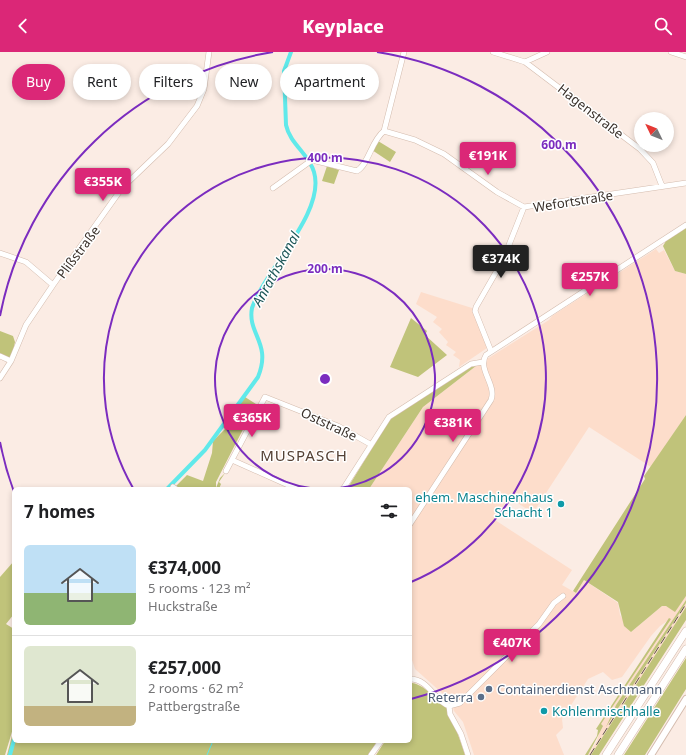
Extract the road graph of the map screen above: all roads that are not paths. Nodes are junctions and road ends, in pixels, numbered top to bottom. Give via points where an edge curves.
1 (209, 52) edge
2 (404, 52) edge
3 (493, 52) edge
4 (547, 52) edge
5 (671, 52) edge
6 (686, 57) edge
7 (525, 62) junction
8 (384, 131) junction
9 (686, 183) edge
10 (662, 186) junction
11 (273, 188) dead end
12 (524, 207) junction
13 (686, 225) edge
14 (0, 253) edge
15 (53, 285) junction
16 (491, 351) junction
17 (0, 356) edge
18 (11, 361) junction
19 (483, 362) junction
20 (0, 378) edge
21 (370, 444) junction
22 (232, 460) junction
23 (226, 471) dead end
24 (293, 487) edge
25 (345, 487) edge
26 (412, 521) edge
27 (563, 596) dead end
28 (686, 631) edge
29 (686, 649) edge
30 (412, 680) edge
31 (686, 699) edge
32 (450, 706) junction
33 (380, 743) edge
34 (371, 755) edge
35 (468, 755) edge
36 (606, 755) edge
37 (618, 755) edge
38 (651, 755) edge

1 - 15 street, Plißstraße via 204,89 197,106 168,144 122,188
2 - 8 street
3 - 7 street, Hagenstraße
4 - 7 street
5 - 6 street
7 - 10 street, Hagenstraße via 640,149 652,163
8 - 11 street via 357,171 323,162 308,162
8 - 12 street, Wefortstraße via 415,140 444,154 497,192
9 - 10 street, Wefortstraße
10 - 12 street, Wefortstraße
12 - 16 street via 503,260 475,311
13 - 16 street
14 - 15 street via 26,262
15 - 18 street, Plißstraße via 22,332
16 - 19 street
17 - 18 street
18 - 20 street, Plißstraße
19 - 21 street via 471,364 389,417
19 - 26 street via 492,392 491,400
21 - 22 street, Oststraße via 338,426 265,397
21 - 25 street
22 - 23 street
22 - 24 street
27 - 32 street via 460,703
28 - 36 highway
29 - 37 highway
30 - 32 street via 422,682 443,703
31 - 38 main road
32 - 35 street via 450,714 461,734
33 - 34 street

